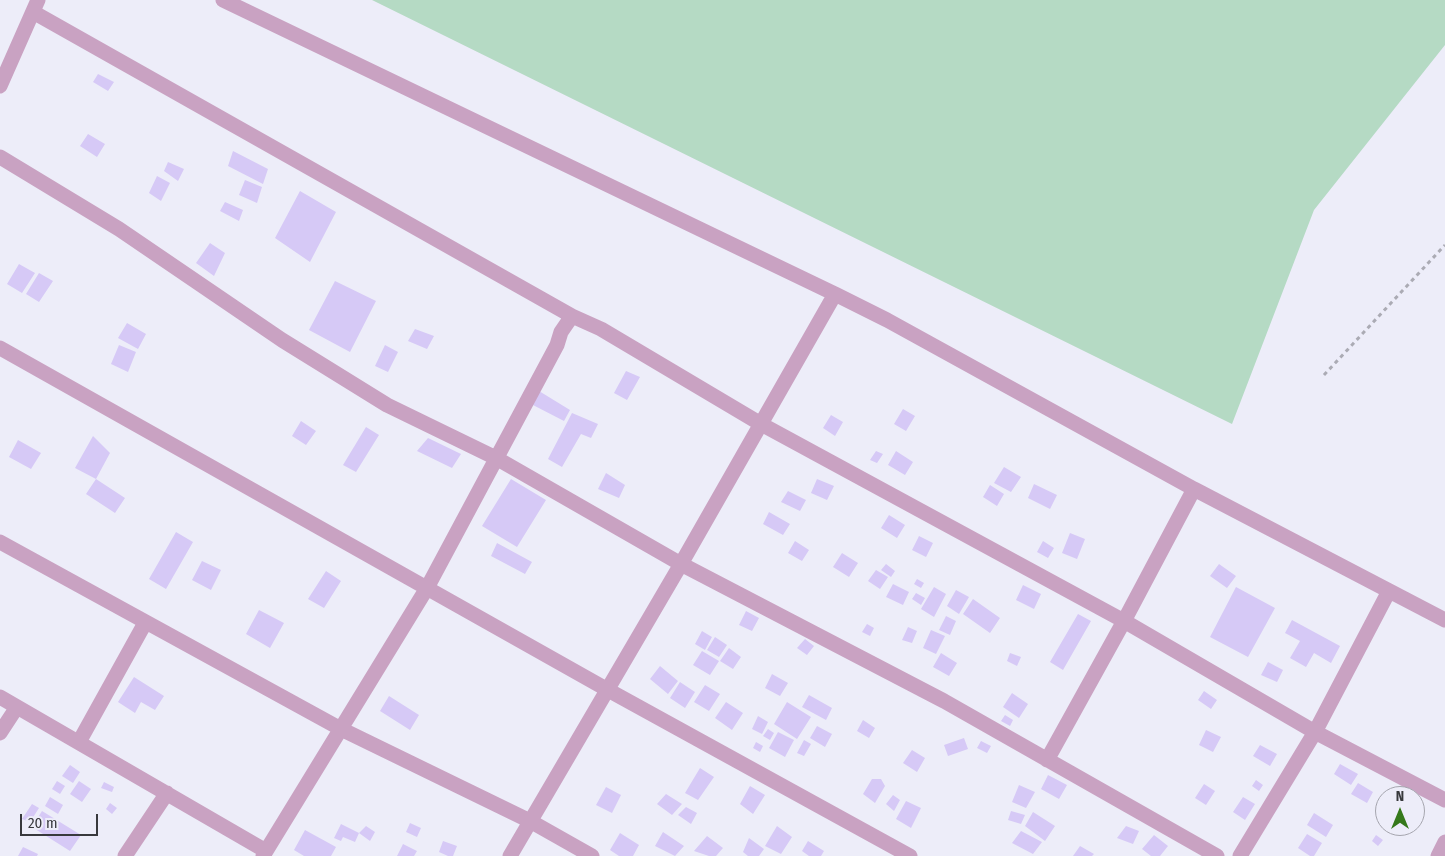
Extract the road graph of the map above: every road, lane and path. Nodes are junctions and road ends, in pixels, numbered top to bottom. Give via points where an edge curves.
1 (223, 0) edge
2 (36, 6) edge
3 (0, 86) edge
4 (0, 157) edge
5 (1445, 245) edge
6 (835, 294) junction
7 (572, 316) junction
8 (0, 348) edge
9 (1324, 375) dead end
10 (761, 424) junction
11 (496, 458) junction
12 (1194, 489) junction
13 (0, 542) edge
14 (681, 564) junction
15 (427, 588) junction
16 (1389, 591) junction
17 (1445, 620) edge
18 (1124, 621) junction
19 (145, 623) junction
20 (608, 690) junction
21 (0, 697) edge
22 (17, 706) junction
23 (341, 729) junction
24 (1315, 732) junction
25 (0, 733) edge
26 (79, 742) junction
27 (1047, 760) junction
28 (167, 793) junction
29 (1445, 800) edge
30 (530, 821) junction
31 (1445, 842) edge
32 (265, 854) edge
33 (124, 856) edge
34 (510, 856) edge
35 (592, 856) edge
36 (910, 856) edge
37 (1217, 856) edge
38 (1240, 856) edge
39 (1438, 856) edge

1 - 6 street
2 - 3 street
2 - 7 street
4 - 11 street via 119,229 282,340 387,405
5 - 9 path
6 - 10 street
6 - 12 street
7 - 10 street via 601,329
7 - 11 street
8 - 15 street
10 - 14 street
10 - 18 street
11 - 14 street
11 - 15 street
12 - 16 street
12 - 18 street
13 - 19 street
14 - 20 street
14 - 27 street via 944,701
15 - 20 street
15 - 23 street
16 - 17 street
16 - 24 street
18 - 24 street
18 - 27 street
19 - 23 street
19 - 26 street
20 - 30 street
20 - 36 street
21 - 22 street
22 - 25 street
22 - 26 street
23 - 30 street
23 - 32 street
24 - 29 street
24 - 38 street
26 - 28 street
27 - 37 street
28 - 32 street
28 - 33 street
30 - 34 street
30 - 35 street
31 - 39 street

